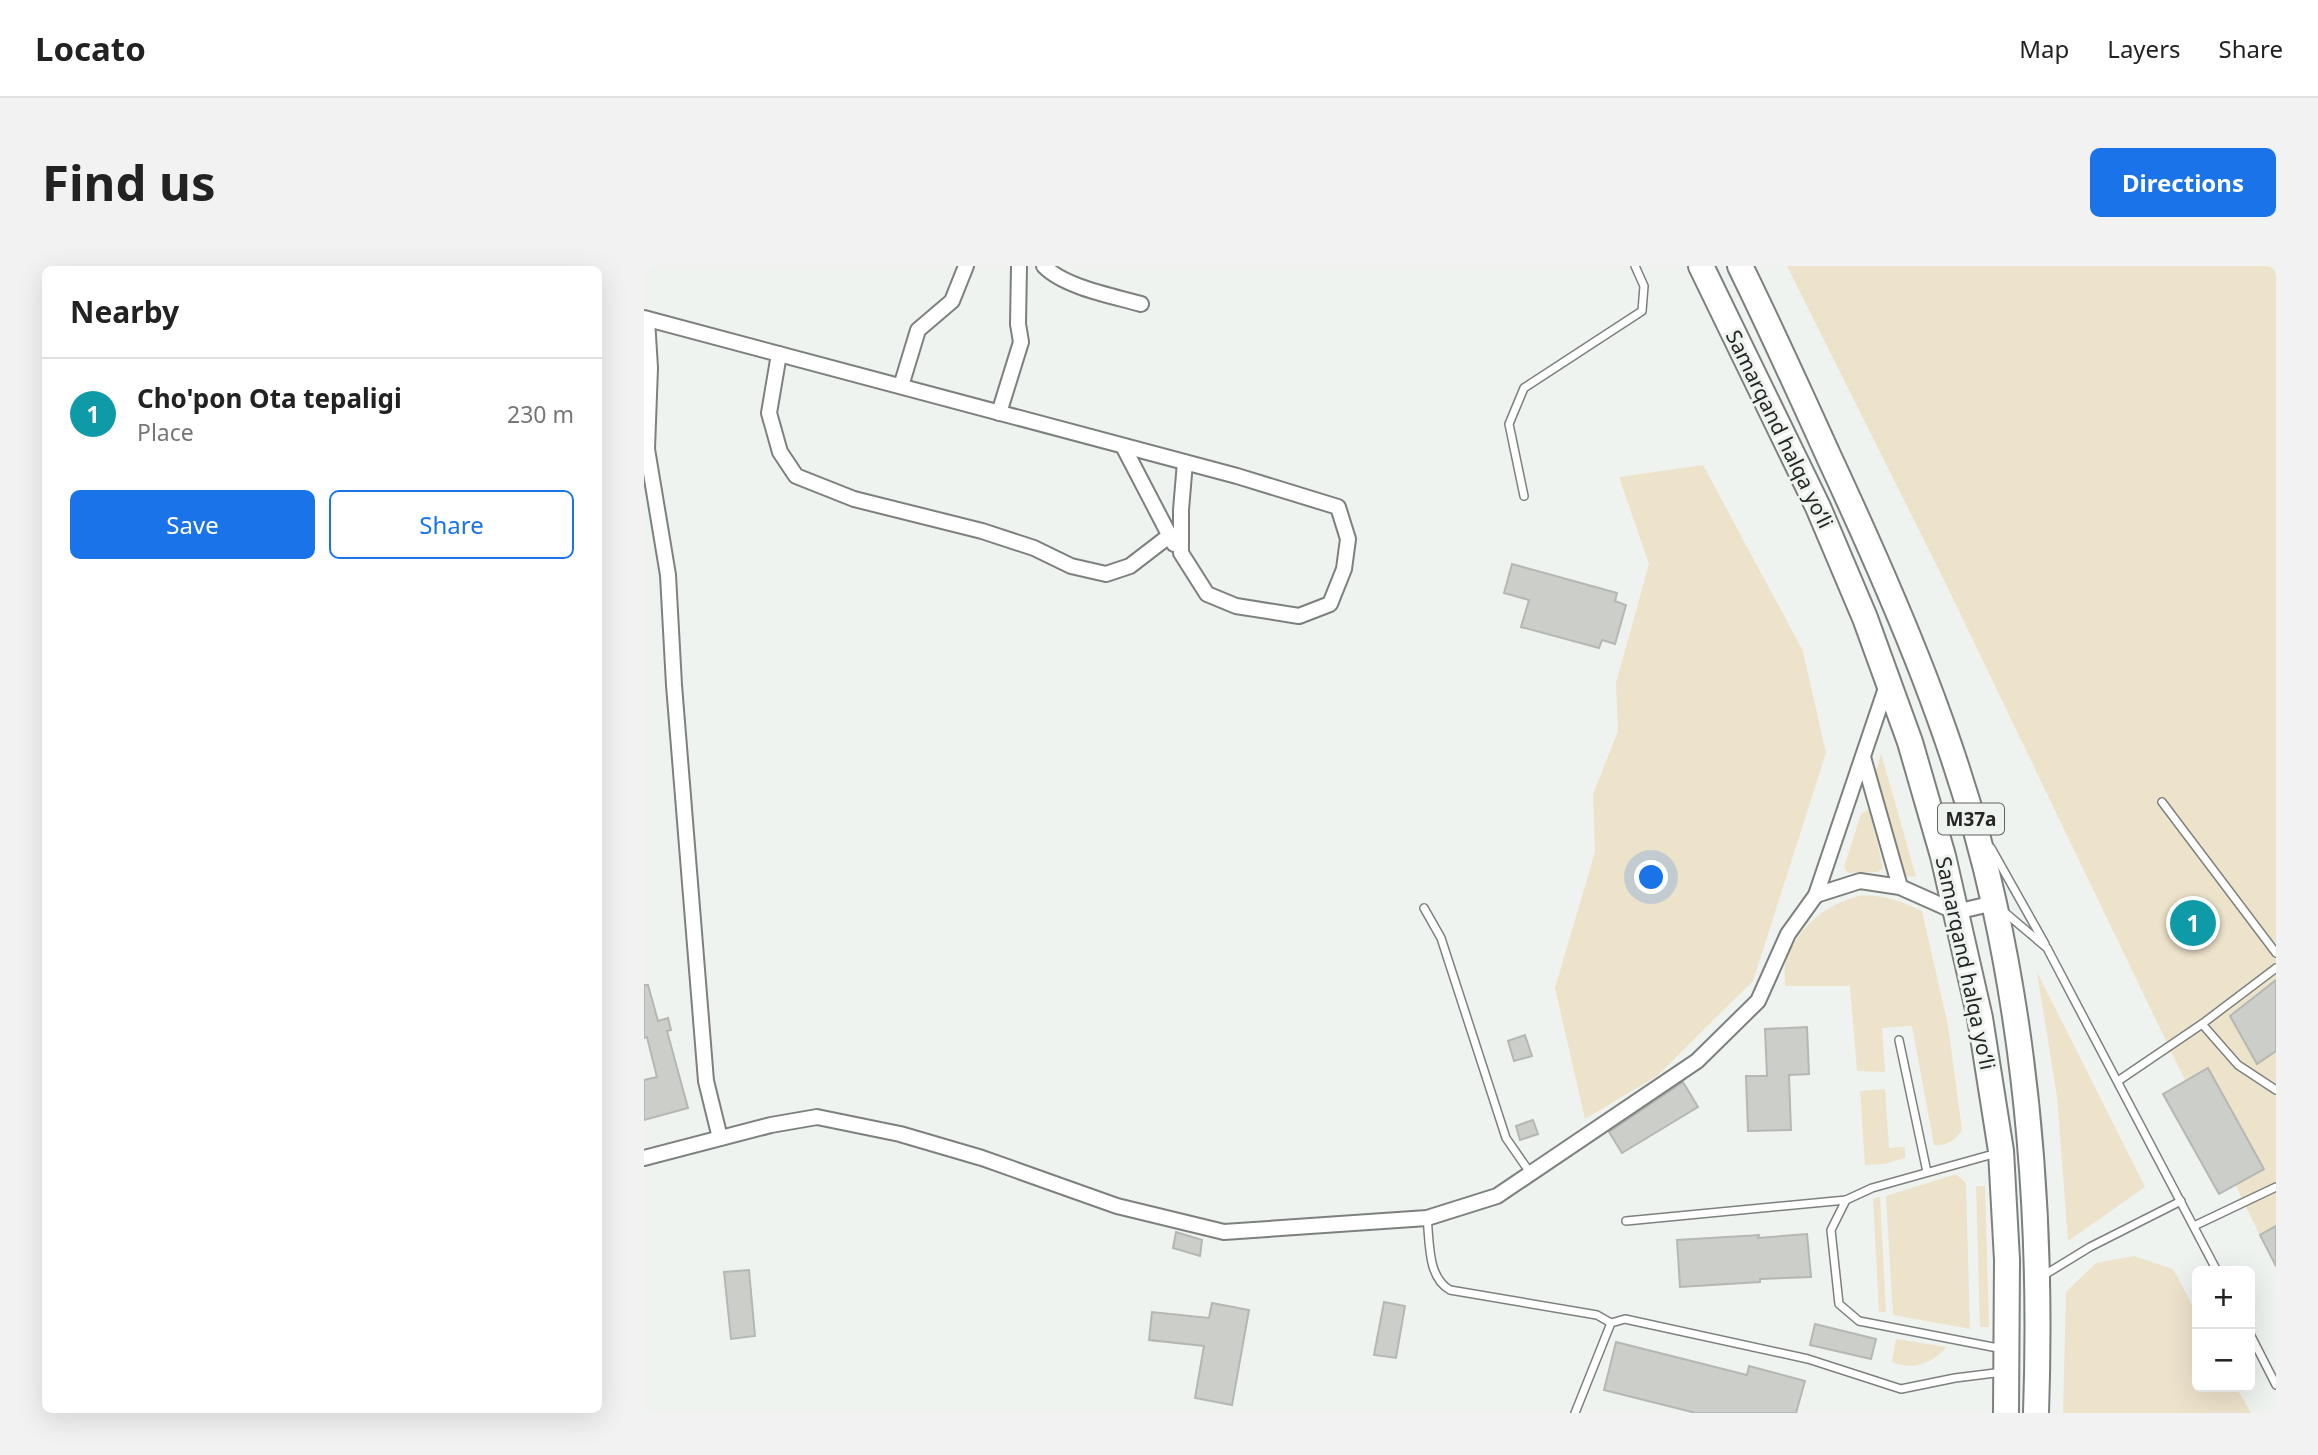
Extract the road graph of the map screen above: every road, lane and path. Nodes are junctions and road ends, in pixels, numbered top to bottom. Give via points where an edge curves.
1 (966, 266) edge
2 (1019, 266) edge
3 (1044, 266) edge
4 (1635, 266) edge
5 (1701, 266) edge
6 (1740, 266) edge
7 (1141, 304) dead end
8 (646, 318) edge
9 (779, 354) junction
10 (901, 386) junction
11 (999, 412) junction
12 (1123, 446) junction
13 (1185, 462) junction
14 (1524, 496) dead end
15 (1169, 536) junction
16 (1181, 553) junction
17 (1889, 681) junction
18 (1863, 757) junction
19 (2162, 802) dead end
20 (1966, 803) junction
21 (1900, 887) junction
22 (1816, 895) junction
23 (1994, 903) junction
24 (1424, 908) dead end
25 (1956, 912) junction
26 (2046, 948) junction
27 (2276, 953) edge
28 (2276, 968) edge
29 (2202, 1024) junction
30 (1899, 1040) dead end
31 (2118, 1081) junction
32 (2276, 1090) edge
33 (720, 1138) junction
34 (2001, 1152) junction
35 (644, 1158) edge
36 (1927, 1172) junction
37 (1531, 1174) junction
38 (2276, 1187) edge
39 (1846, 1200) junction
40 (2181, 1201) junction
41 (1427, 1218) junction
42 (1626, 1221) dead end
43 (2194, 1226) junction
44 (2214, 1266) edge
45 (2038, 1279) junction
46 (1611, 1323) junction
47 (2255, 1344) edge
48 (2007, 1360) junction
49 (2276, 1385) edge
50 (1575, 1413) edge
51 (2003, 1413) edge
52 (2036, 1413) edge

1 - 10 street via 952,301 918,330
2 - 11 street via 1021,342
3 - 7 street via 1051,274
4 - 14 lane via 1644,286 1642,311 1524,388 1509,424
5 - 17 highway, Samarqand halqa yoʻli / M37a via 1818,507
6 - 20 highway, Samarqand halqa yoʻli / M37a via 1890,590
8 - 9 street
8 - 33 street via 650,368 647,449 668,575 706,1081
9 - 10 street
9 - 15 street via 769,413 780,452 796,476 854,499 982,531 1071,566 1107,574 1130,566
10 - 11 street
11 - 12 street
12 - 13 street
12 - 15 street
13 - 16 street
13 - 16 street via 1338,507 1349,539 1331,604 1299,616 1236,607 1207,594
15 - 16 street
17 - 18 street
17 - 25 highway, Samarqand halqa yoʻli / M37a via 1928,802
18 - 21 street
18 - 22 street
19 - 27 lane
20 - 23 highway, Samarqand halqa yoʻli / M37a
20 - 26 lane
21 - 22 street via 1860,881
21 - 25 street
22 - 37 street via 1788,934 1758,1001 1697,1062
23 - 25 street
23 - 26 lane
23 - 45 highway, Samarqand halqa yoʻli / M37a via 2026,1094
24 - 37 lane via 1441,938 1506,1138
25 - 34 highway, Samarqand halqa yoʻli / M37a via 1980,1018
26 - 31 lane
28 - 29 lane
29 - 31 lane
29 - 32 lane via 2238,1065
30 - 36 lane
31 - 40 lane
33 - 35 street
33 - 41 street via 817,1116 912,1138 1117,1206 1224,1232
34 - 36 lane
34 - 48 highway, Samarqand halqa yoʻli / M37a
36 - 39 lane
37 - 41 street via 1497,1196
38 - 43 lane
39 - 42 lane
39 - 48 lane via 1831,1230 1839,1304 1859,1321
40 - 43 lane
40 - 45 lane
41 - 46 lane via 1434,1272 1441,1285 1597,1315
43 - 44 lane
45 - 52 highway, Samarqand halqa yoʻli / M37a
46 - 48 lane via 1625,1319 1808,1359 1901,1389 1955,1378
46 - 50 lane
47 - 49 lane
48 - 51 highway, Samarqand halqa yoʻli / M37a

